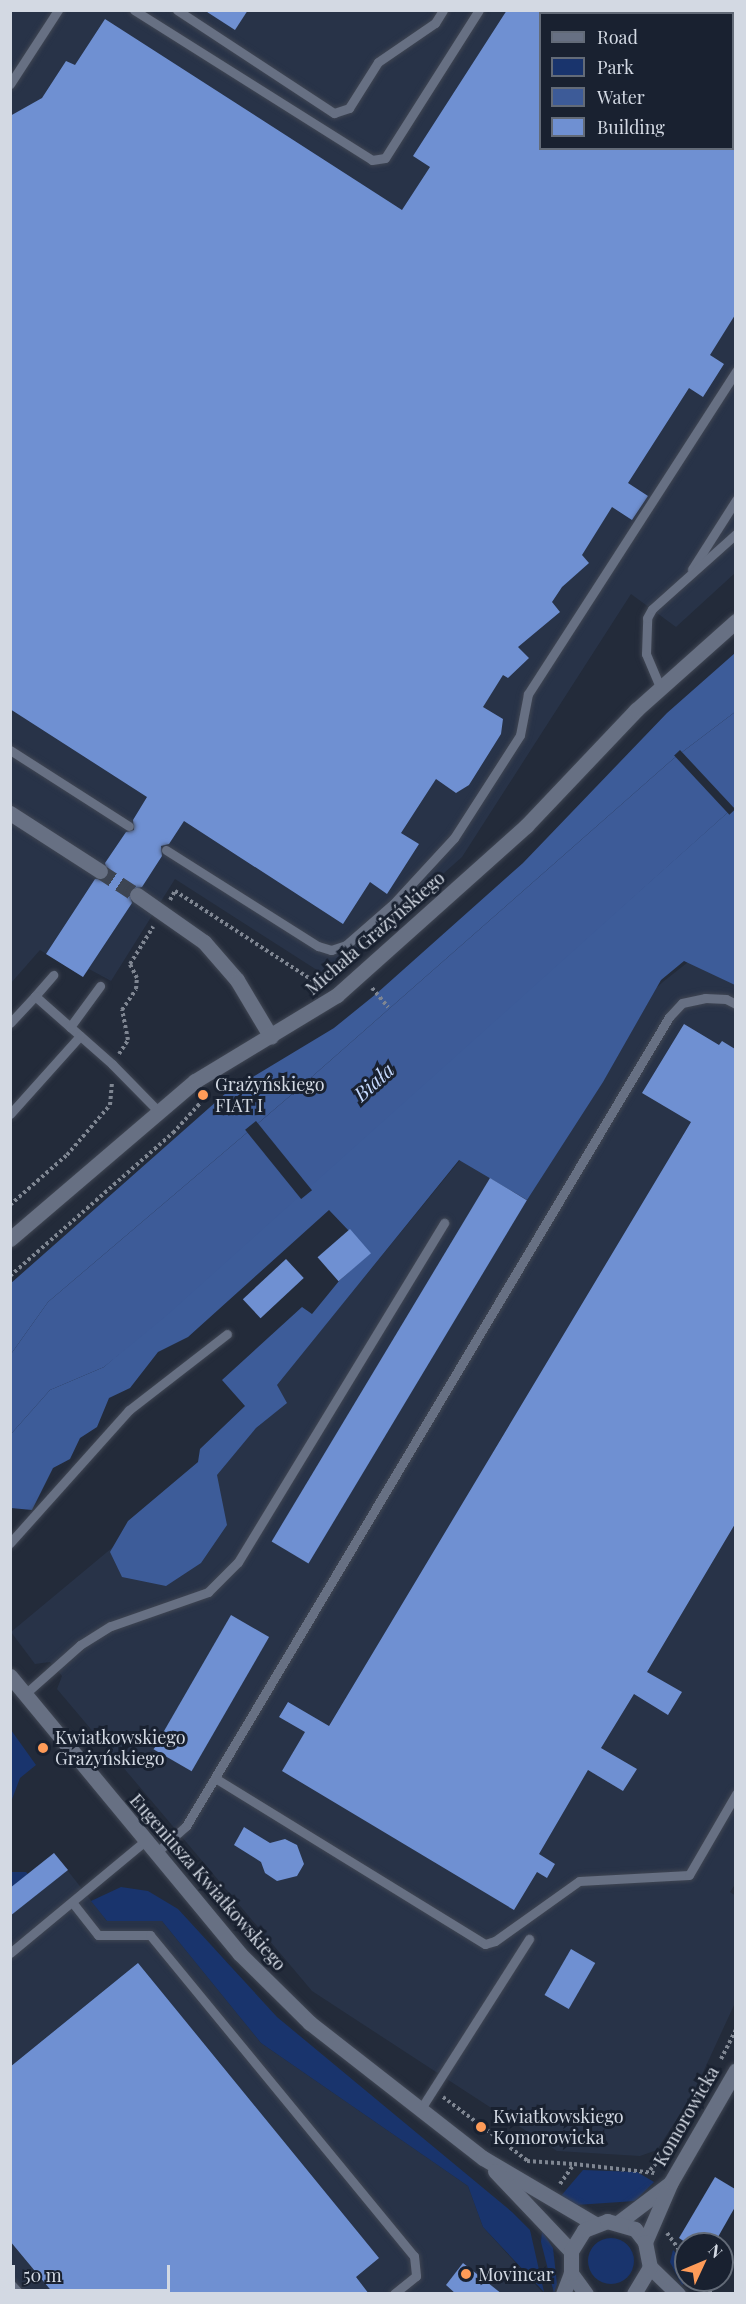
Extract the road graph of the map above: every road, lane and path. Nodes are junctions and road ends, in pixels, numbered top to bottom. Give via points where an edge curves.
1 (58, 10) edge
2 (134, 10) edge
3 (177, 10) edge
4 (443, 10) edge
5 (479, 10) edge
6 (10, 84) edge
7 (735, 371) edge
8 (735, 500) edge
9 (735, 534) edge
10 (684, 580) junction
11 (735, 621) edge
12 (660, 687) junction
13 (10, 750) edge
14 (10, 813) edge
15 (129, 826) dead end
16 (166, 850) dead end
17 (100, 871) tunnel mouth
18 (137, 895) tunnel mouth
19 (162, 913) junction
20 (52, 975) dead end
21 (325, 980) dead end
22 (100, 986) dead end
23 (372, 988) dead end
24 (35, 996) junction
25 (735, 1004) edge
26 (388, 1007) dead end
27 (10, 1023) edge
28 (70, 1027) junction
29 (80, 1035) junction
30 (271, 1037) junction
31 (112, 1064) junction
32 (157, 1110) junction
33 (10, 1114) edge
34 (10, 1205) edge
35 (444, 1223) dead end
36 (10, 1239) edge
37 (226, 1335) dead end
38 (10, 1543) edge
39 (10, 1676) edge
40 (25, 1694) junction
41 (215, 1778) junction
42 (735, 1794) edge
43 (146, 1840) junction
44 (156, 1853) junction
45 (72, 1902) junction
46 (529, 1939) dead end
47 (10, 1953) edge
48 (735, 2070) edge
49 (433, 2090) junction
50 (420, 2110) junction
51 (483, 2158) junction
52 (527, 2161) junction
53 (574, 2164) junction
54 (535, 2167) dead end
55 (551, 2179) dead end
56 (671, 2182) junction
57 (555, 2192) junction
58 (620, 2222) junction
59 (595, 2224) junction
60 (665, 2230) dead end
61 (645, 2242) junction
62 (674, 2242) edge
63 (571, 2251) junction
64 (650, 2267) junction
65 (571, 2273) junction
66 (10, 2283) edge
67 (20, 2294) edge
68 (394, 2294) edge
69 (563, 2294) edge
70 (586, 2294) edge
71 (634, 2294) edge
72 (678, 2294) edge

1 - 6 lane
2 - 5 lane via 372,160 385,158
3 - 4 lane via 334,113 349,108 378,62 435,23
7 - 16 lane via 528,694 520,735 454,838 393,904 346,945 331,950 318,946
8 - 10 lane
9 - 10 lane
10 - 12 lane via 647,618 646,654
11 - 12 street, Michała Grażyńskiego
12 - 30 street, Michała Grażyńskiego via 526,826 337,995
13 - 15 lane
14 - 17 street
18 - 19 street
19 - 21 path via 175,891 318,984
19 - 30 street via 204,942 237,980
19 - 31 path via 130,964 137,978 136,989 122,1010 128,1040
20 - 24 lane
22 - 28 lane
23 - 26 path
24 - 27 lane
24 - 28 lane
25 - 41 lane via 726,999 705,998 682,1003 669,1017
28 - 29 lane
29 - 31 lane
29 - 33 lane
30 - 32 street, Michała Grażyńskiego via 195,1081
31 - 32 lane
31 - 34 path via 110,1105 67,1155
32 - 36 street, Michała Grażyńskiego
35 - 40 lane via 238,1562 208,1592 111,1626 80,1646
37 - 38 lane via 129,1410
39 - 40 street, Eugeniusza Kwiatkowskiego
40 - 43 street, Eugeniusza Kwiatkowskiego
41 - 42 lane via 485,1944 495,1941 579,1881 689,1875
41 - 44 lane via 186,1826
43 - 44 street, Eugeniusza Kwiatkowskiego
43 - 45 lane
44 - 50 street, Eugeniusza Kwiatkowskiego via 240,1954 281,1995 310,2023
45 - 47 lane
45 - 68 lane via 98,1935 150,1935 407,2247 414,2256 416,2276
46 - 49 lane
48 - 56 street, Komorowicka
49 - 50 lane
49 - 52 path
50 - 51 street, Eugeniusza Kwiatkowskiego
51 - 57 street, Eugeniusza Kwiatkowskiego
51 - 63 street, Eugeniusza Kwiatkowskiego
52 - 53 path
52 - 54 path
53 - 56 path via 650,2170
53 - 57 path
55 - 57 path
56 - 58 street, Komorowicka
56 - 61 street, Komorowicka
57 - 59 street, Eugeniusza Kwiatkowskiego
58 - 59 street
58 - 61 street via 634,2229
59 - 63 street via 584,2230
60 - 62 path
61 - 64 street
63 - 65 street
64 - 71 street
64 - 72 street
65 - 69 street
65 - 70 street
66 - 67 lane

